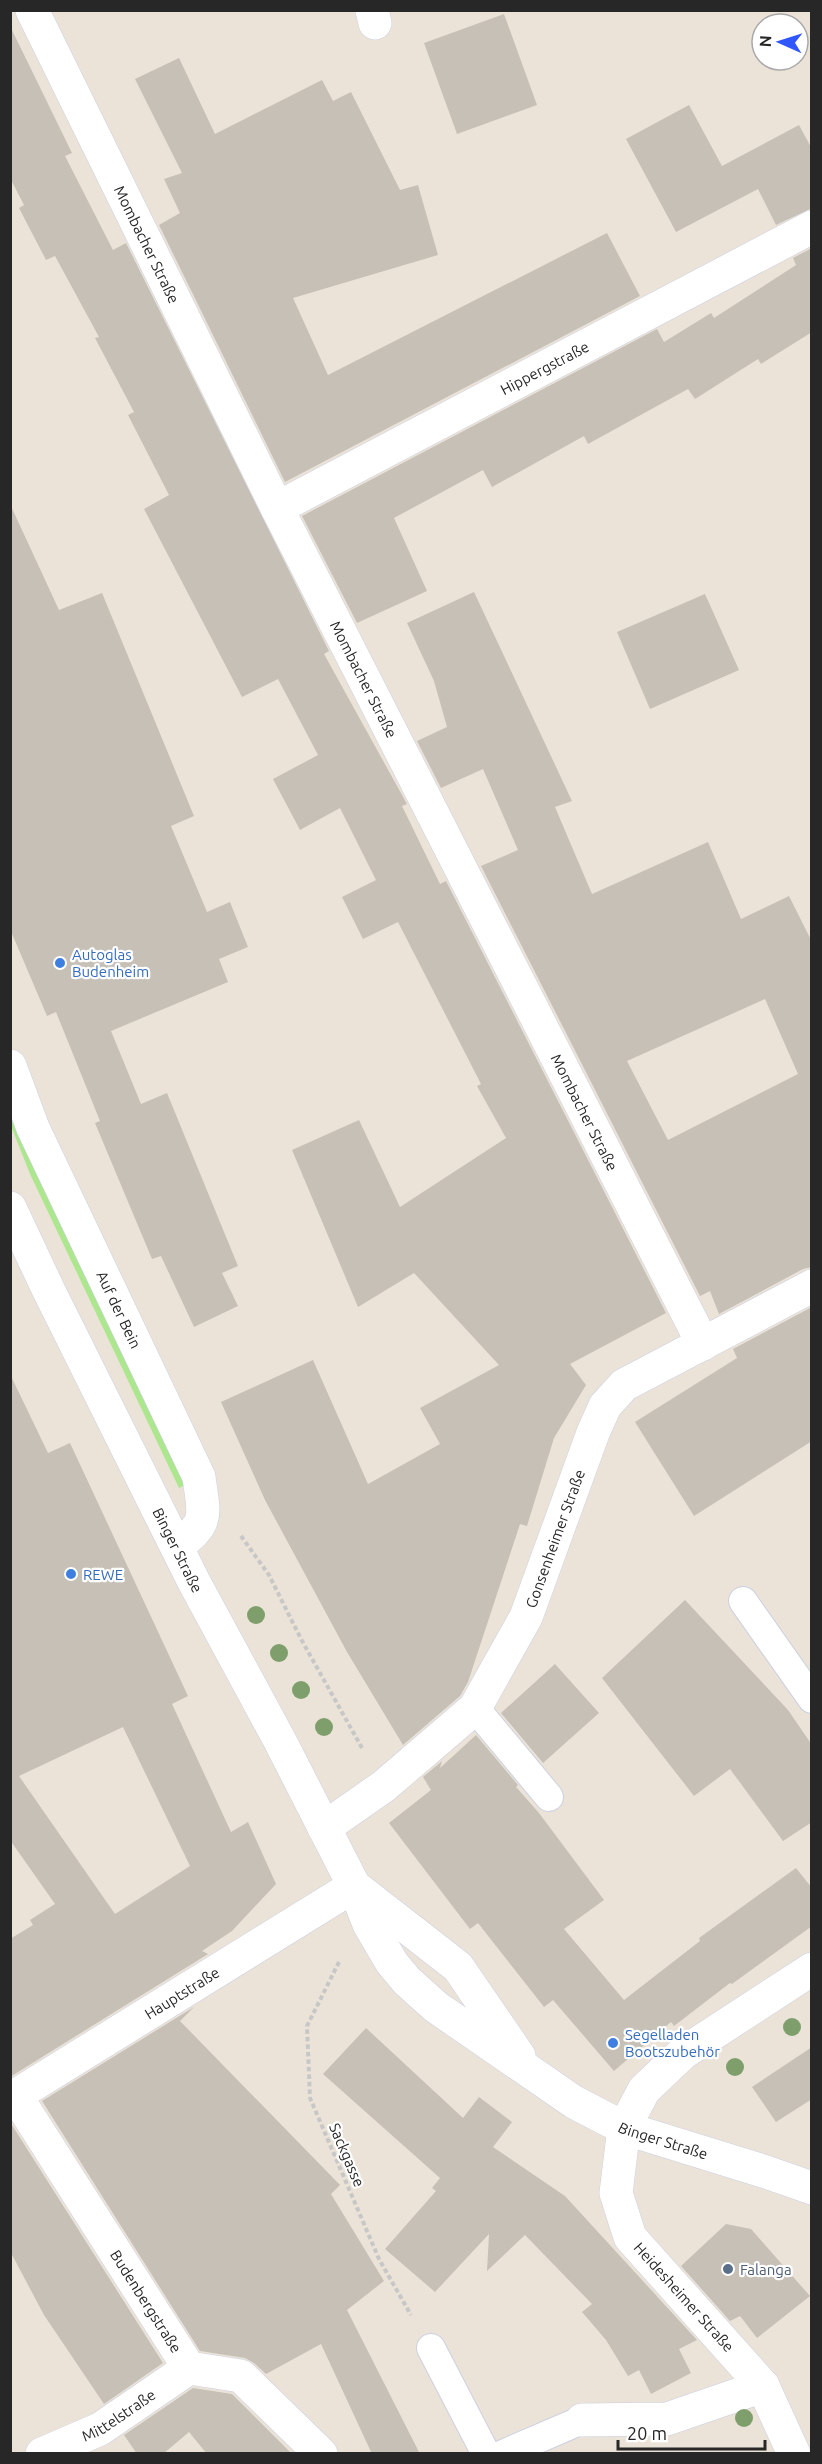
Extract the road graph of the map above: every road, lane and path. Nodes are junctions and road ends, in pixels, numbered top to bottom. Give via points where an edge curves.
1 (32, 10) edge
2 (812, 227) edge
3 (277, 508) junction
4 (10, 1066) edge
5 (10, 1208) edge
6 (812, 1286) edge
7 (704, 1344) junction
8 (237, 1531) dead end
9 (177, 1546) junction
10 (743, 1601) dead end
11 (812, 1699) edge
12 (475, 1708) junction
13 (367, 1757) dead end
14 (549, 1797) dead end
15 (324, 1828) junction
16 (354, 1886) junction
17 (339, 1962) dead end
18 (812, 1969) edge
19 (528, 2070) junction
20 (13, 2097) edge
21 (624, 2128) junction
22 (812, 2188) edge
23 (431, 2348) joint
24 (189, 2368) junction
25 (763, 2386) junction
26 (582, 2420) joint
27 (42, 2454) edge
28 (321, 2454) edge
29 (486, 2454) edge
30 (503, 2454) edge
31 (794, 2454) edge

1 - 3 street, Mombacher Straße
2 - 3 street, Hippergstraße
3 - 7 street, Mombacher Straße
4 - 9 street, Auf der Bein via 33,1128 199,1477 203,1519 196,1532
5 - 9 street, Binger Straße
6 - 7 street, Gonsenheimer Straße
7 - 12 street, Gonsenheimer Straße via 624,1385 605,1406 526,1617
8 - 13 path via 269,1575
9 - 15 street, Binger Straße
10 - 11 lane
12 - 14 lane
12 - 15 street, Gonsenheimer Straße via 384,1786
15 - 16 street, Binger Straße
16 - 19 street, Binger Straße via 458,1967
16 - 19 street, Binger Straße via 369,1924 407,1981 436,2007
16 - 20 street, Hauptstraße
17 - 23 path, Sackgasse via 307,2026 310,2098 379,2259
18 - 21 street via 683,2054 644,2090
19 - 21 street, Binger Straße via 574,2102
20 - 24 street, Budenbergstraße
21 - 22 street, Binger Straße
21 - 25 street, Heidesheimer Straße via 616,2193 630,2237
23 - 29 lane
24 - 27 street, Mittelstraße via 100,2428
24 - 28 street, Budenbergstraße via 241,2376
25 - 26 street via 667,2419
25 - 31 street, Heidesheimer Straße
26 - 30 lane

